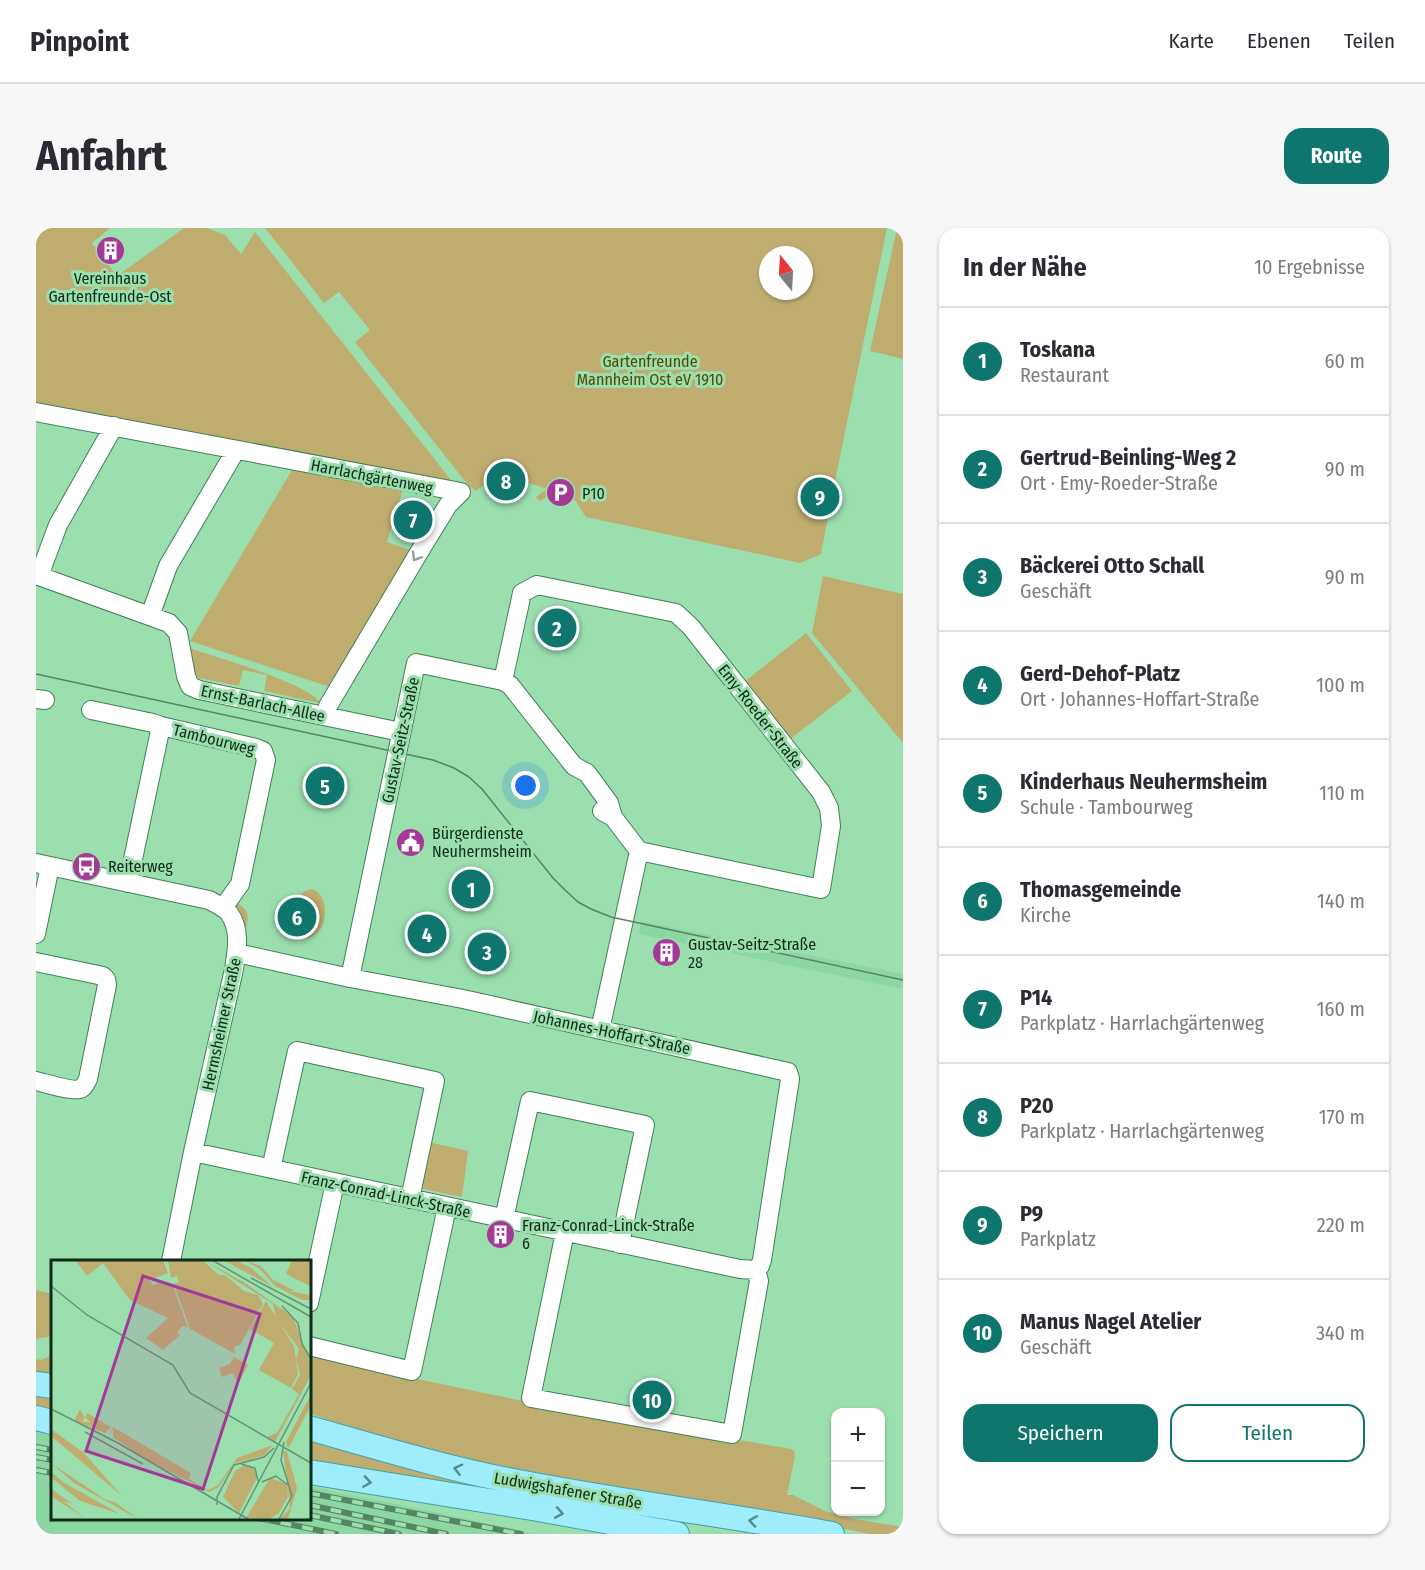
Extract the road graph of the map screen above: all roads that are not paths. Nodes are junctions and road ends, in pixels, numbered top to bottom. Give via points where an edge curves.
1 (36, 412) edge
2 (114, 426) junction
3 (236, 450) junction
4 (37, 576) edge
5 (150, 616) junction
6 (503, 681) junction
7 (328, 706) dead end
8 (91, 710) dead end
9 (161, 726) junction
10 (401, 732) junction
11 (639, 851) junction
12 (43, 865) edge
13 (128, 883) junction
14 (224, 908) junction
15 (36, 934) edge
16 (237, 953) junction
17 (36, 962) edge
18 (350, 978) junction
19 (600, 1029) junction
20 (36, 1081) edge
21 (193, 1152) junction
22 (271, 1169) junction
23 (335, 1183) junction
24 (410, 1199) junction
25 (447, 1207) junction
26 (504, 1219) junction
27 (565, 1232) junction
28 (620, 1244) junction
29 (171, 1260) edge
30 (756, 1270) junction
31 (310, 1298) edge
32 (310, 1346) edge
33 (36, 1384) edge
34 (51, 1386) edge
35 (36, 1418) edge
36 (51, 1422) edge
37 (310, 1428) edge
38 (310, 1472) edge
39 (677, 1534) edge
40 (832, 1534) edge

1 - 2 street, Harrlachgärtenweg
2 - 3 street, Harrlachgärtenweg
2 - 4 street via 58,525
3 - 5 street via 168,566
3 -> 7 street, Harrlachgärtenweg via 461,492 448,505
4 - 5 street, Ernst-Barlach-Allee
5 - 10 street, Ernst-Barlach-Allee via 169,623 178,633 190,686
6 - 10 street, Gustav-Seitz-Straße via 416,663
6 - 11 street via 574,766 587,773
6 - 11 street, Emy-Roeder-Straße via 522,593 537,585 676,614 735,682 821,792 829,808 831,826 821,889
8 - 9 street
9 - 13 street, Tambourweg
9 - 14 street, Tambourweg via 263,751 266,760 240,885
10 - 18 street, Gustav-Seitz-Straße
11 - 19 street
12 - 13 street
12 - 15 street
13 - 14 street via 209,900
14 - 16 street, Hermsheimer Straße via 235,926
16 - 18 street, Johannes-Hoffart-Straße
16 - 21 street, Hermsheimer Straße
17 - 20 street via 102,976 107,987 84,1086 73,1090
18 - 19 street, Johannes-Hoffart-Straße
19 - 30 street, Johannes-Hoffart-Straße via 782,1069 789,1074 762,1260
21 - 22 street, Franz-Conrad-Linck-Straße
21 - 29 street, Hermsheimer Straße
22 - 23 street, Franz-Conrad-Linck-Straße
22 - 24 street via 297,1051 435,1081
23 - 24 street, Franz-Conrad-Linck-Straße
23 - 31 street
24 - 25 street, Franz-Conrad-Linck-Straße
25 - 26 street, Franz-Conrad-Linck-Straße
25 - 32 street via 412,1371
26 - 27 street, Franz-Conrad-Linck-Straße
26 - 28 street via 530,1101 645,1125
27 - 28 street, Franz-Conrad-Linck-Straße
27 - 30 street via 531,1398 732,1434 759,1281
28 - 30 street, Franz-Conrad-Linck-Straße
33 - 34 main road
35 - 36 main road
40 -> 37 main road, Ludwigshafener Straße via 500,1479
38 -> 39 main road, Ludwigshafener Straße

